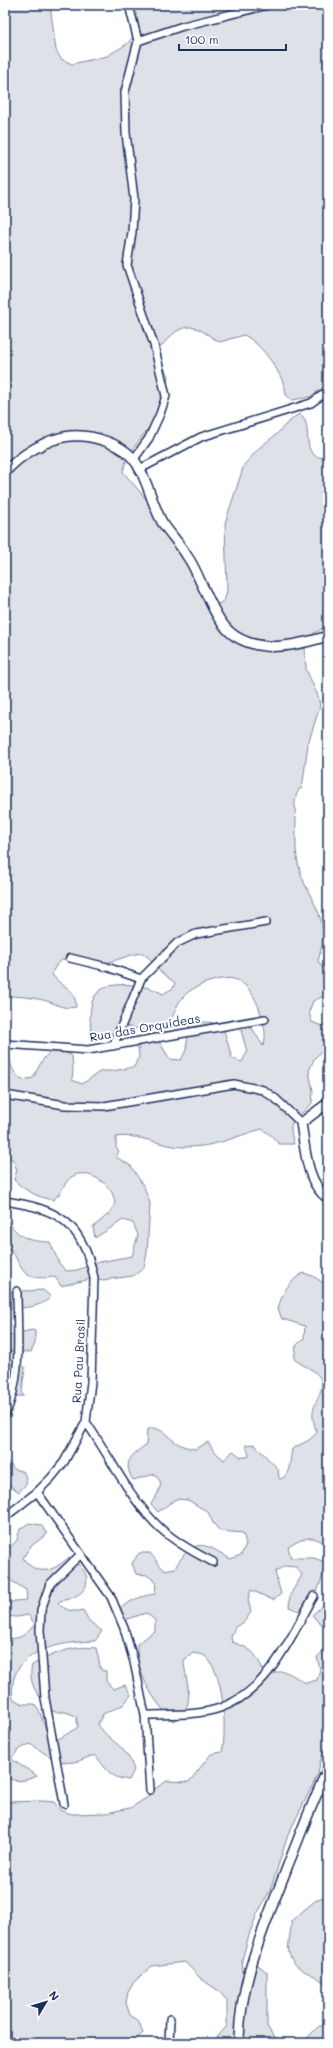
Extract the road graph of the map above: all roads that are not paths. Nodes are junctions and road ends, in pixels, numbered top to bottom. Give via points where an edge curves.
1 (129, 5) edge
2 (268, 5) edge
3 (138, 41) junction
4 (328, 390) edge
5 (134, 459) junction
6 (140, 469) junction
7 (5, 472) edge
8 (328, 636) edge
9 (266, 922) dead end
10 (70, 958) dead end
11 (141, 979) junction
12 (265, 1019) dead end
13 (5, 1044) edge
14 (114, 1046) junction
15 (5, 1095) edge
16 (328, 1103) edge
17 (301, 1123) junction
18 (328, 1198) edge
19 (5, 1201) edge
20 (17, 1291) dead end
21 (5, 1415) edge
22 (86, 1422) junction
23 (37, 1492) junction
24 (5, 1517) edge
25 (81, 1554) junction
26 (213, 1562) dead end
27 (314, 1596) dead end
28 (145, 1715) junction
29 (328, 1770) edge
30 (150, 1790) dead end
31 (64, 1804) dead end
32 (170, 2019) dead end
33 (169, 2043) edge
34 (239, 2043) edge

1 - 3 street
2 - 3 street via 183,26
3 - 5 street via 125,92 126,133 134,200 127,265 154,345 166,396 149,438
4 - 6 street via 311,403 201,437
5 - 6 street
5 - 7 street via 115,445 97,438 78,435 48,442
6 - 8 street via 160,517 188,557 219,619 233,635 249,644 262,646 300,645
9 - 11 street via 184,938
10 - 11 street via 107,966
11 - 14 street
12 - 14 street, Rua das Orquídeas
13 - 14 street, Rua das Orquídeas via 88,1050
15 - 17 street via 65,1106 104,1106 234,1084 263,1090 276,1098
16 - 17 street
17 - 18 street via 315,1183
19 - 22 street, Rua Pau Brasil via 33,1205 59,1216 72,1228 87,1253 94,1278 91,1382
20 - 21 street via 17,1381
22 - 23 street, Rua Pau Brasil via 64,1462
22 - 26 street via 139,1505 155,1524 191,1551
23 - 24 street, Rua Pau Brasil
23 - 25 street
25 - 28 street via 111,1597 124,1628
25 - 31 street via 50,1584 41,1610 45,1698
27 - 28 street via 268,1674 237,1700 220,1708 198,1713
28 - 30 street
29 - 34 street via 258,1940 248,1974 239,2025
32 - 33 street

